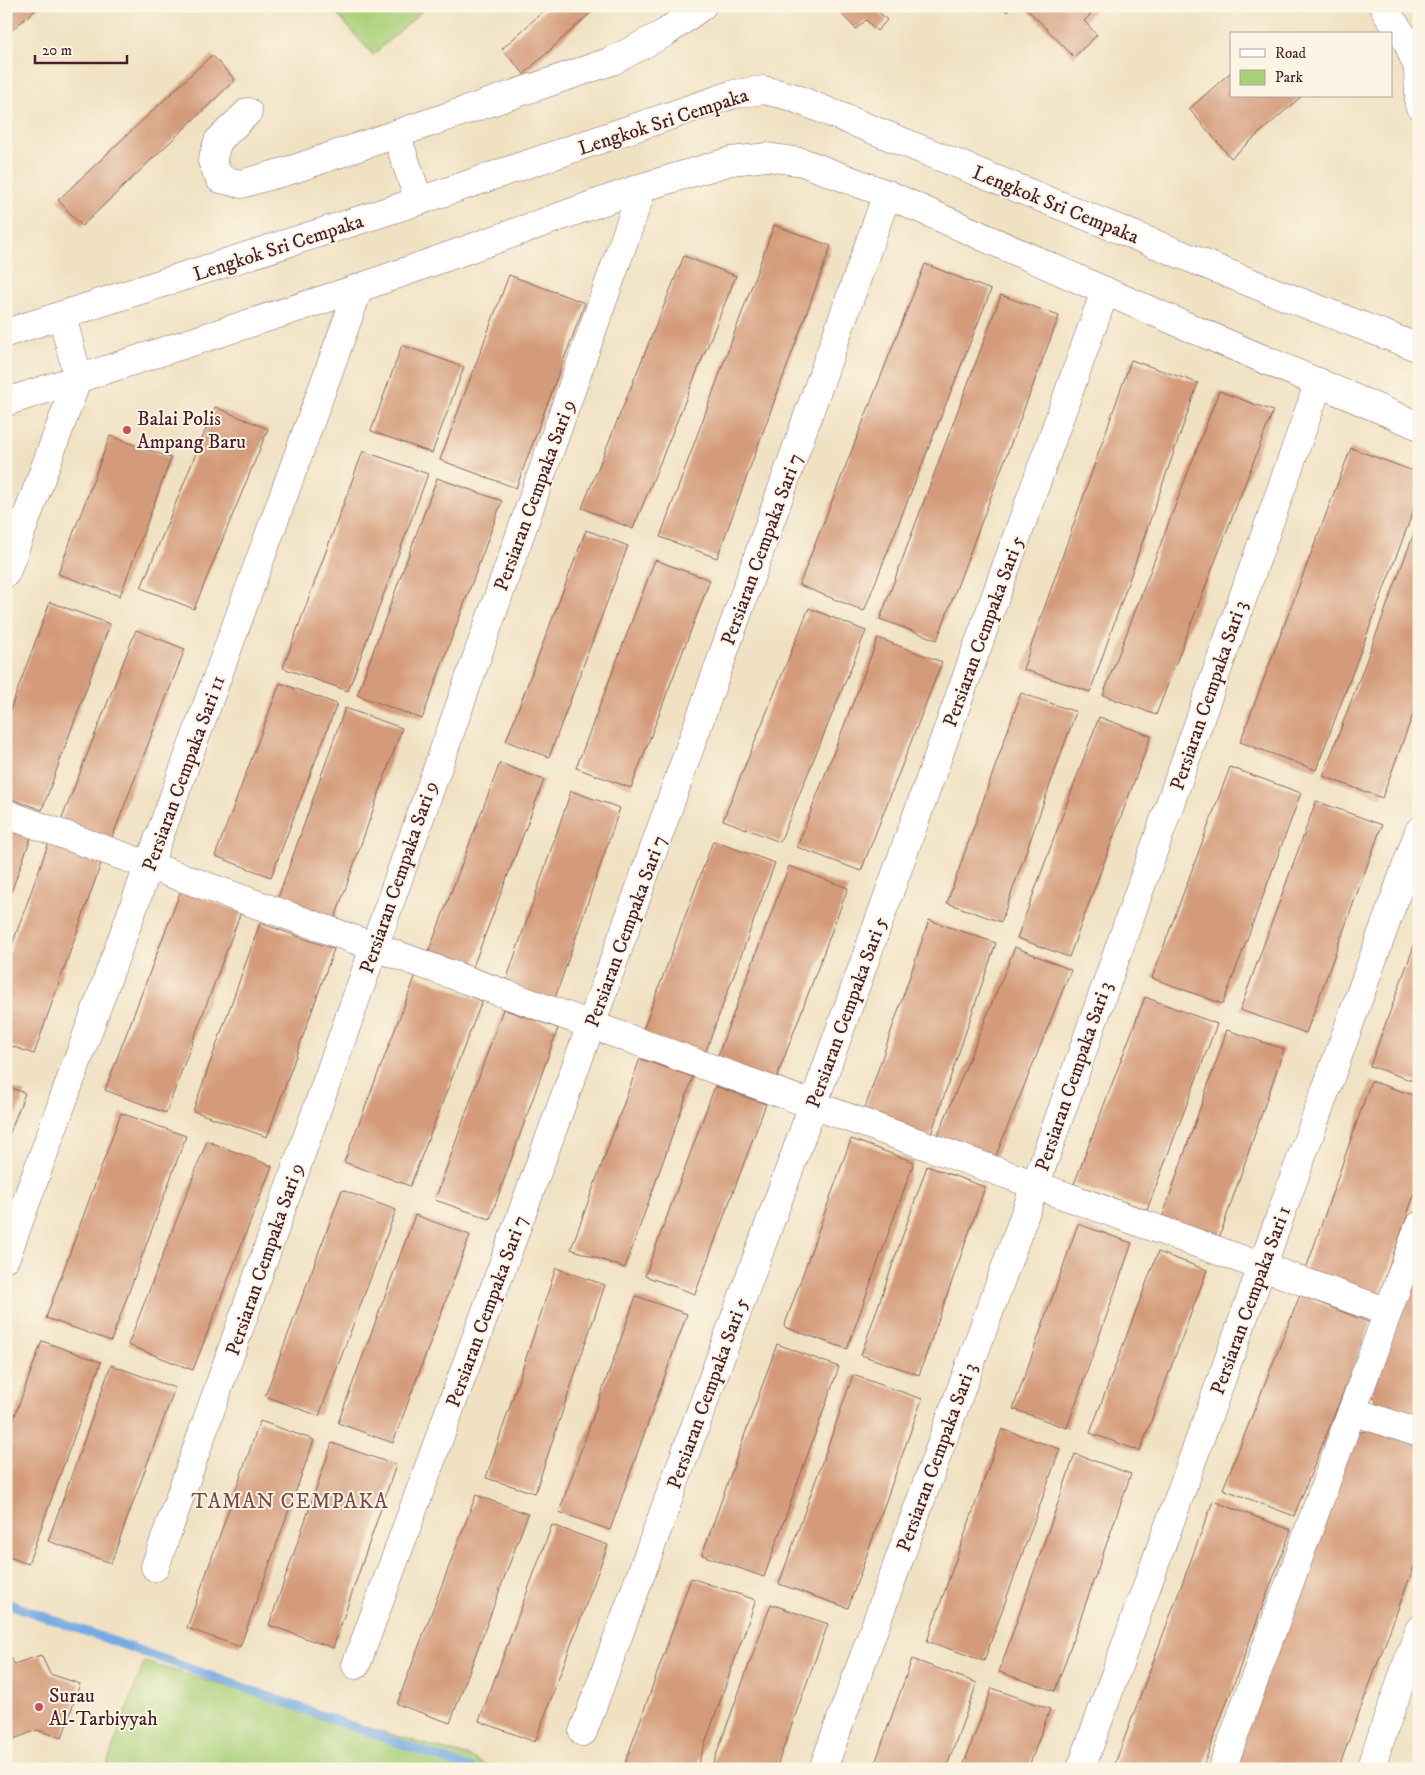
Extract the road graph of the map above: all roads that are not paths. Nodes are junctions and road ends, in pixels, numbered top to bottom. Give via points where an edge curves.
1 (702, 6) edge
2 (1385, 6) edge
3 (1419, 106) edge
4 (248, 112) dead end
5 (396, 134) junction
6 (643, 187) junction
7 (887, 194) junction
8 (419, 202) junction
9 (359, 288) junction
10 (1105, 291) junction
11 (62, 315) junction
12 (6, 333) edge
13 (1419, 348) edge
14 (78, 378) junction
15 (1319, 382) junction
16 (6, 402) edge
17 (1419, 426) edge
18 (6, 573) edge
19 (6, 814) edge
20 (1419, 830) edge
21 (149, 865) junction
22 (374, 947) junction
23 (591, 1025) junction
24 (813, 1105) junction
25 (1035, 1186) junction
26 (1419, 1226) edge
27 (6, 1257) edge
28 (1261, 1268) junction
29 (1388, 1312) junction
30 (1352, 1410) junction
31 (1419, 1433) edge
32 (155, 1567) dead end
33 (1419, 1630) edge
34 (356, 1665) dead end
35 (583, 1732) dead end
36 (823, 1769) edge
37 (1081, 1769) edge
38 (1222, 1769) edge
39 (1370, 1769) edge

1 - 5 street via 665,33 612,62
2 - 3 street via 1407,40 1418,68
4 - 5 street via 218,141 212,162 220,179 241,184
5 - 8 street
6 - 7 street via 731,161 766,156 802,162
6 - 9 street
6 - 22 street, Persiaran Cempaka Sari 9
7 - 10 street
7 - 23 street, Persiaran Cempaka Sari 7
8 - 11 street, Lengkok Sri Cempaka
8 - 13 street, Lengkok Sri Cempaka via 734,94 764,90 792,97
9 - 14 street
9 - 21 street, Persiaran Cempaka Sari 11
10 - 15 street
10 - 24 street, Persiaran Cempaka Sari 5
11 - 12 street, Lengkok Sri Cempaka
11 - 14 street
14 - 16 street
14 - 18 street
15 - 17 street
15 - 25 street, Persiaran Cempaka Sari 3
19 - 21 street
20 - 28 street, Persiaran Cempaka Sari 1
21 - 22 street
21 - 27 street, Persiaran Cempaka Sari 11
22 - 23 street
22 - 32 street, Persiaran Cempaka Sari 9
23 - 24 street
23 - 34 street, Persiaran Cempaka Sari 7
24 - 25 street
24 - 35 street, Persiaran Cempaka Sari 5
25 - 28 street
25 - 36 street, Persiaran Cempaka Sari 3
26 - 29 street
28 - 29 street
28 - 37 street, Persiaran Cempaka Sari 1
29 - 30 street
30 - 31 street
30 - 38 street
33 - 39 street

